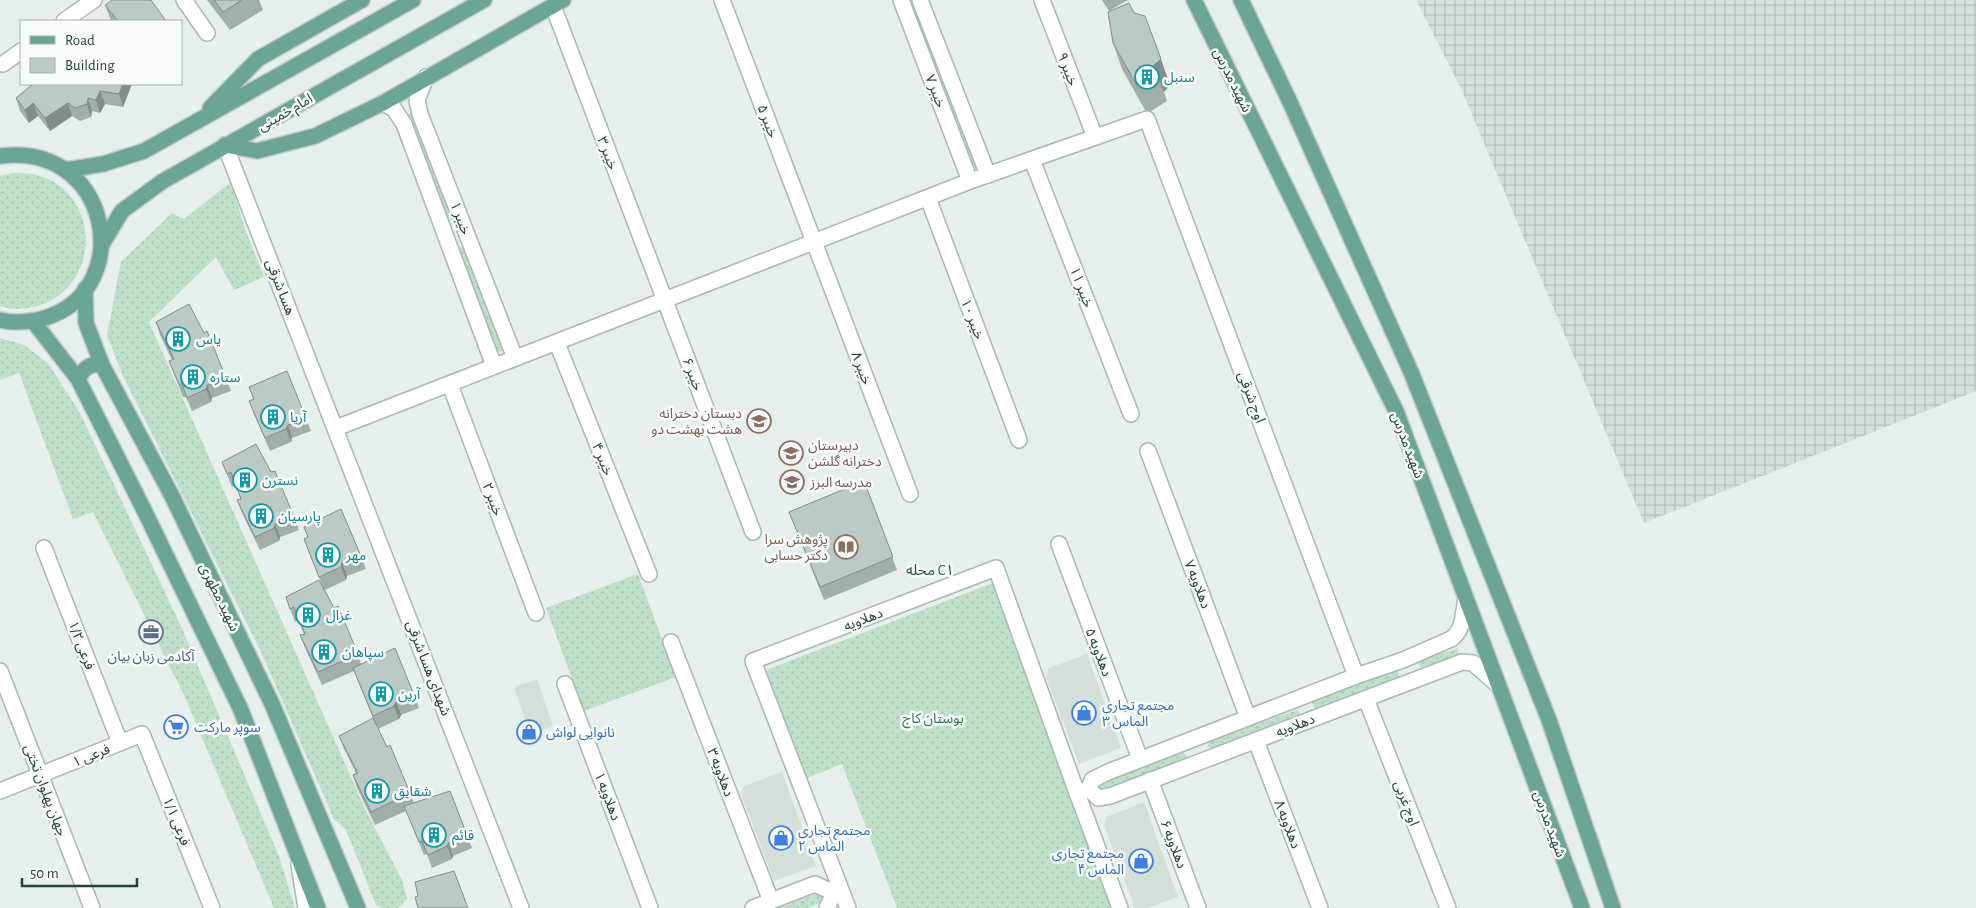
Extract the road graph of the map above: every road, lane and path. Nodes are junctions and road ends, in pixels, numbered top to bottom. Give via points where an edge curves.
1 (94, 0) edge
2 (184, 0) edge
3 (362, 0) edge
4 (413, 0) edge
5 (484, 0) edge
6 (722, 0) edge
7 (1042, 0) edge
8 (1194, 0) edge
9 (1241, 0) edge
10 (921, 2) edge
11 (558, 3) edge
12 (903, 5) edge
13 (65, 20) edge
14 (207, 33) dead end
15 (20, 52) edge
16 (3, 64) dead end
17 (426, 77) junction
18 (383, 103) junction
19 (418, 106) junction
20 (397, 113) junction
21 (198, 121) junction
22 (1095, 137) junction
23 (225, 146) junction
24 (0, 147) edge
25 (24, 154) junction
26 (0, 156) edge
27 (1032, 160) junction
28 (66, 170) junction
29 (988, 175) junction
30 (970, 181) junction
31 (928, 198) junction
32 (467, 232) junction
33 (448, 240) junction
34 (814, 243) junction
35 (102, 244) junction
36 (86, 289) junction
37 (664, 300) junction
38 (0, 320) edge
39 (33, 321) junction
40 (557, 343) junction
41 (515, 358) junction
42 (102, 365) junction
43 (494, 366) junction
44 (78, 379) junction
45 (450, 385) junction
46 (1131, 414) dead end
47 (336, 428) junction
48 (1019, 440) dead end
49 (1148, 451) dead end
50 (910, 494) dead end
51 (754, 532) dead end
52 (1059, 544) dead end
53 (44, 548) dead end
54 (649, 574) dead end
55 (1466, 598) junction
56 (536, 612) dead end
57 (671, 642) dead end
58 (1403, 660) junction
59 (0, 672) edge
60 (1356, 676) junction
61 (1407, 683) junction
62 (565, 684) dead end
63 (1498, 685) junction
64 (1302, 697) junction
65 (1366, 699) junction
66 (1248, 718) junction
67 (1308, 720) junction
68 (142, 734) joint
69 (1192, 739) junction
70 (1256, 740) junction
71 (120, 743) junction
72 (1140, 760) junction
73 (1199, 762) junction
74 (40, 775) junction
75 (1150, 780) junction
76 (0, 791) edge
77 (1083, 791) junction
78 (298, 858) junction
79 (837, 891) junction
80 (771, 901) junction
81 (92, 908) edge
82 (212, 908) edge
83 (306, 908) edge
84 (318, 908) edge
85 (358, 908) edge
86 (521, 908) edge
87 (650, 908) edge
88 (753, 908) edge
89 (827, 908) edge
90 (848, 908) edge
91 (1120, 908) edge
92 (1198, 908) edge
93 (1320, 908) edge
94 (1448, 908) edge
95 (1582, 908) edge
96 (1614, 908) edge

1 - 13 street
2 - 14 street
3 - 21 main road via 258,59
4 - 21 main road
5 - 23 main road, امام خمینی
6 - 34 street, خیبر ۵
7 - 22 street, خیبر ۹
8 - 55 main road, شهید مدرس via 1396,411
9 - 96 main road via 1411,372 1549,720
10 - 12 street
10 - 29 street, خیبر ۷
11 - 17 main road
11 - 37 street, خیبر ۳
12 - 30 street, خیبر ۷
15 - 16 street
17 - 18 main road
17 - 19 street via 419,90
18 - 20 street, خیبر ۱
18 - 23 main road via 314,136 257,151
19 - 20 street via 406,103
19 - 32 street, خیبر ۱
20 - 33 street, خیبر ۱
21 - 28 main road via 144,151 103,164
22 - 27 street
22 - 60 street, اوج شرقی via 1147,119
23 - 35 main road, امام خمینی via 163,181 122,211
23 - 47 street, هسا شرقی
24 - 25 main road
25 - 26 main road
25 - 28 main road via 46,159
27 - 29 street
27 - 46 street, خیبر ۱۱
28 - 35 main road via 86,190 99,216
29 - 30 street
30 - 31 street
31 - 34 street
31 - 48 street, خیبر ۱۰
32 - 33 street
32 - 41 street, خیبر ۱
33 - 43 street, خیبر ۱
34 - 37 street
34 - 50 street, خیبر ۸
35 - 36 main road via 97,268
36 - 39 main road via 53,315
36 - 42 main road, شهید مطهری via 86,323
37 - 40 street
37 - 51 street, خیبر ۶
38 - 39 main road
39 - 44 main road
40 - 41 street
40 - 54 street, خیبر ۴
41 - 43 street
42 - 44 main road via 84,368
42 - 85 main road, شهید مطهری via 172,496 272,704
43 - 45 street
44 - 78 main road via 241,710
45 - 47 street
45 - 56 street, خیبر ۲
47 - 86 street, شهدای هسا شرقی
49 - 66 street, دهلاویه ۷
52 - 72 street, دهلاویه ۵
53 - 71 street, فرعی ۱/۲
55 - 58 street, دهلاویه via 1458,634
55 - 63 main road, شهید مدرس
57 - 80 street, دهلاویه ۳
58 - 60 street, دهلاویه
58 - 61 street
59 - 74 street, جهان پهلوان تختی
60 - 64 street, دهلاویه
61 - 63 street, دهلاویه via 1462,662 1473,662
61 - 65 street, دهلاویه
62 - 87 street, دهلاویه ۱
63 - 95 main road, شهید مدرس
64 - 66 street, دهلاویه
64 - 67 street
65 - 67 street, دهلاویه
65 - 94 street, اوج غربی
66 - 69 street, دهلاویه
67 - 70 street, دهلاویه
68 - 71 street, فرعی ۱
68 - 82 street, فرعی ۱/۱
69 - 72 street, دهلاویه
69 - 73 street
70 - 73 street, دهلاویه
70 - 93 street, دهلاویه ۸
71 - 74 street, فرعی ۱
72 - 77 street, دهلاویه via 1092,780
73 - 75 street, دهلاویه
74 - 76 street, فرعی ۱
74 - 81 street, جهان پهلوان تختی
75 - 77 street, دهلاویه via 1098,798
75 - 92 street, دهلاویه ۶
77 - 79 street, دهلاویه via 996,568 753,661
77 - 91 street, دهلاویه
78 - 83 street
78 - 84 main road
79 - 80 street via 815,884
79 - 89 street
79 - 90 street, دهلاویه
80 - 88 street

